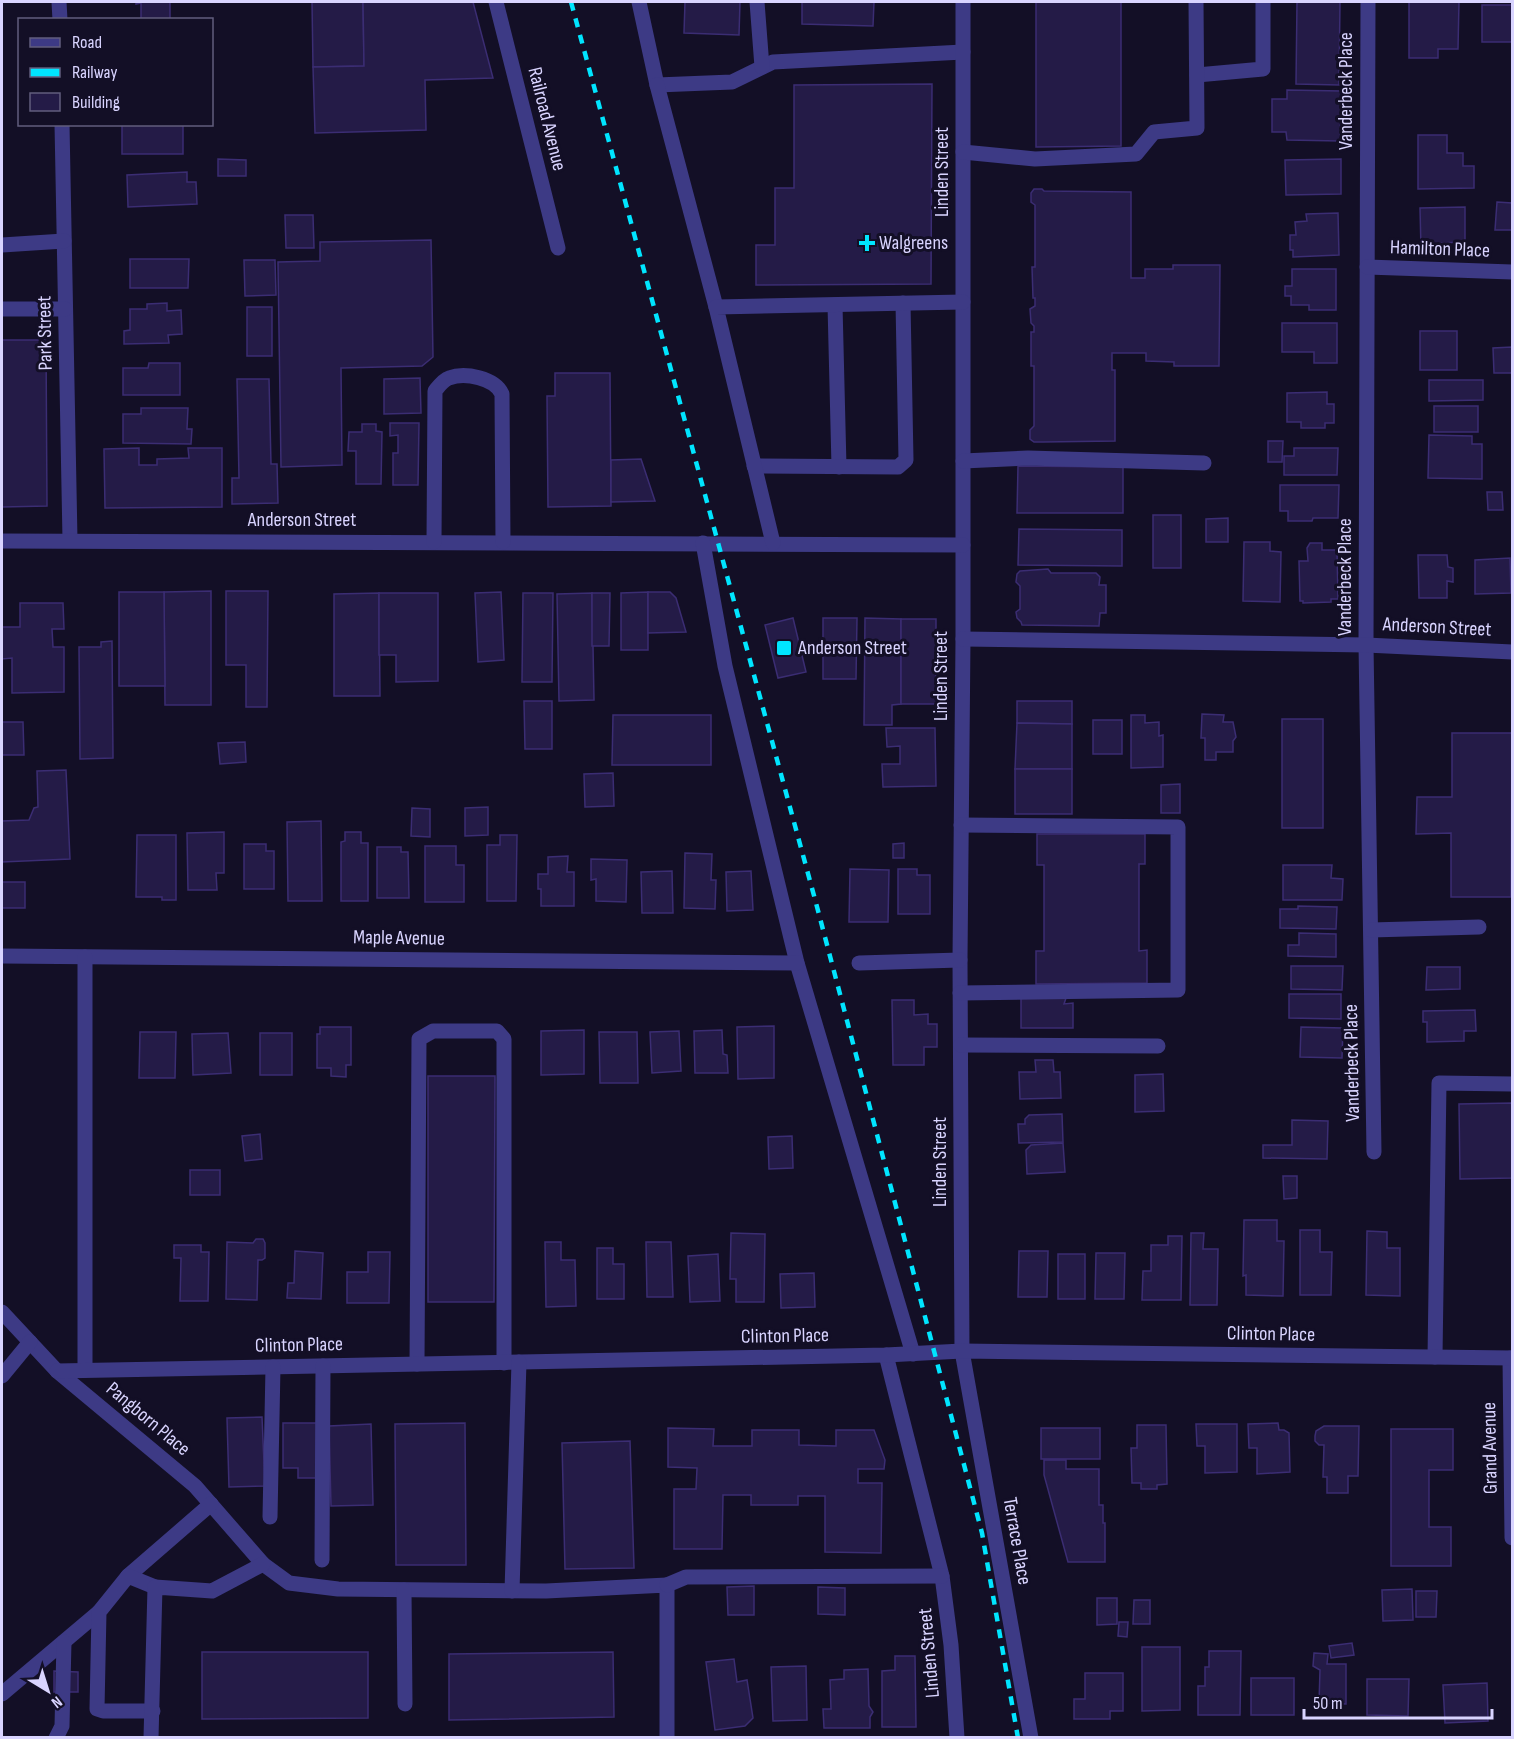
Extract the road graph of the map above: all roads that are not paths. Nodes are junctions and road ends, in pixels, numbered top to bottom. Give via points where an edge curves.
1 (59, 2) edge
2 (496, 2) edge
3 (639, 2) edge
4 (756, 2) edge
5 (963, 2) edge
6 (1196, 2) edge
7 (1263, 2) edge
8 (1368, 2) edge
9 (60, 18) edge
10 (963, 52) junction
11 (762, 67) junction
12 (1197, 75) junction
13 (657, 85) junction
14 (62, 126) edge
15 (963, 152) junction
16 (64, 241) junction
17 (2, 245) edge
18 (558, 248) dead end
19 (1367, 267) junction
20 (1512, 272) edge
21 (963, 302) junction
22 (903, 303) junction
23 (835, 305) junction
24 (716, 307) junction
25 (2, 309) edge
26 (65, 309) junction
27 (963, 461) junction
28 (1204, 463) dead end
29 (754, 466) junction
30 (839, 467) junction
31 (70, 540) junction
32 (2, 541) edge
33 (434, 542) junction
34 (503, 542) junction
35 (703, 543) junction
36 (772, 543) junction
37 (963, 545) junction
38 (963, 639) junction
39 (1366, 645) junction
40 (1512, 652) edge
41 (961, 825) junction
42 (1479, 927) dead end
43 (1371, 930) junction
44 (2, 956) edge
45 (85, 957) junction
46 (960, 960) junction
47 (797, 963) junction
48 (859, 963) dead end
49 (960, 993) junction
50 (961, 1045) junction
51 (1158, 1046) dead end
52 (1512, 1084) edge
53 (1374, 1152) dead end
54 (2, 1312) edge
55 (30, 1342) junction
56 (962, 1351) junction
57 (913, 1354) junction
58 (886, 1355) junction
59 (1435, 1357) junction
60 (1511, 1358) edge
61 (512, 1362) junction
62 (417, 1364) junction
63 (323, 1366) junction
64 (273, 1367) junction
65 (86, 1370) junction
66 (57, 1371) junction
67 (2, 1376) edge
68 (211, 1504) junction
69 (270, 1517) dead end
70 (1512, 1538) edge
71 (322, 1560) dead end
72 (263, 1564) junction
73 (128, 1576) junction
74 (942, 1576) junction
75 (667, 1585) junction
76 (154, 1587) junction
77 (404, 1590) junction
78 (512, 1591) junction
79 (99, 1612) junction
80 (64, 1642) junction
81 (2, 1694) edge
82 (405, 1704) dead end
83 (153, 1711) junction
84 (56, 1737) edge
85 (152, 1737) edge
86 (667, 1737) edge
87 (957, 1737) edge
88 (1031, 1737) edge

1 - 9 street
2 - 18 street, Railroad Avenue
3 - 13 street
4 - 11 street
5 - 10 street, Linden Street
6 - 12 street
7 - 12 street via 1263,69
8 - 19 street, Vanderbeck Place
10 - 11 street via 772,62
10 - 15 street, Linden Street
11 - 13 street via 732,82
12 - 15 street via 1197,128 1154,132 1136,154 1035,159
13 - 24 street
14 - 16 street, Park Street
15 - 21 street, Linden Street
16 - 17 street
16 - 26 street, Park Street
19 - 20 street, Hamilton Place
19 - 39 street, Vanderbeck Place
21 - 22 street
21 - 27 street, Linden Street
22 - 23 street
22 - 30 street via 906,460 898,467
23 - 24 street
23 - 30 street
24 - 29 street
25 - 26 street
26 - 31 street, Park Street
27 - 28 street via 1028,458
27 - 37 street, Linden Street
29 - 30 street
29 - 36 street
31 - 32 street, Anderson Street
31 - 33 street, Anderson Street
33 - 34 street, Anderson Street
33 - 34 street via 435,391 450,377 466,377 494,384 502,394
34 - 35 street, Anderson Street
35 - 36 street, Anderson Street
35 - 47 street via 725,666
36 - 37 street, Anderson Street
37 - 38 street, Linden Street
38 - 39 street, Anderson Street
38 - 41 street, Linden Street
39 - 40 street, Anderson Street
39 - 43 street, Vanderbeck Place
41 - 46 street, Linden Street
41 - 49 street via 1178,826 1178,990
42 - 43 street
43 - 53 street, Vanderbeck Place
44 - 45 street, Maple Avenue
45 - 47 street, Maple Avenue
45 - 65 street
46 - 48 street
46 - 49 street, Linden Street
47 - 57 street
49 - 50 street, Linden Street
50 - 51 street
50 - 56 street, Linden Street
52 - 59 street via 1439,1083
54 - 55 street, Pangborn Place
55 - 66 street, Pangborn Place
55 - 67 street
56 - 57 street, Clinton Place
56 - 59 street, Clinton Place
56 - 88 street, Terrace Place
57 - 58 street, Clinton Place
58 - 61 street, Clinton Place
58 - 74 street, Linden Street
59 - 60 street, Clinton Place
60 - 70 street, Grand Avenue
61 - 62 street, Clinton Place
61 - 62 street via 504,1039 497,1031 433,1031 419,1039
61 - 78 street
62 - 63 street, Clinton Place
63 - 64 street, Clinton Place
63 - 71 street
64 - 65 street, Clinton Place
64 - 69 street
65 - 66 street, Clinton Place
66 - 68 street, Pangborn Place via 195,1486
68 - 72 street, Pangborn Place
68 - 73 street
72 - 76 street via 212,1591
72 - 77 street, Pangborn Place via 289,1583 338,1589
73 - 76 street
73 - 79 street
74 - 75 street, Pangborn Place via 686,1577
74 - 87 street, Linden Street
75 - 78 street, Pangborn Place
75 - 86 street
76 - 83 street
77 - 78 street, Pangborn Place
77 - 82 street
79 - 80 street
79 - 83 street via 97,1709
80 - 81 street
80 - 84 street via 62,1726
83 - 85 street

